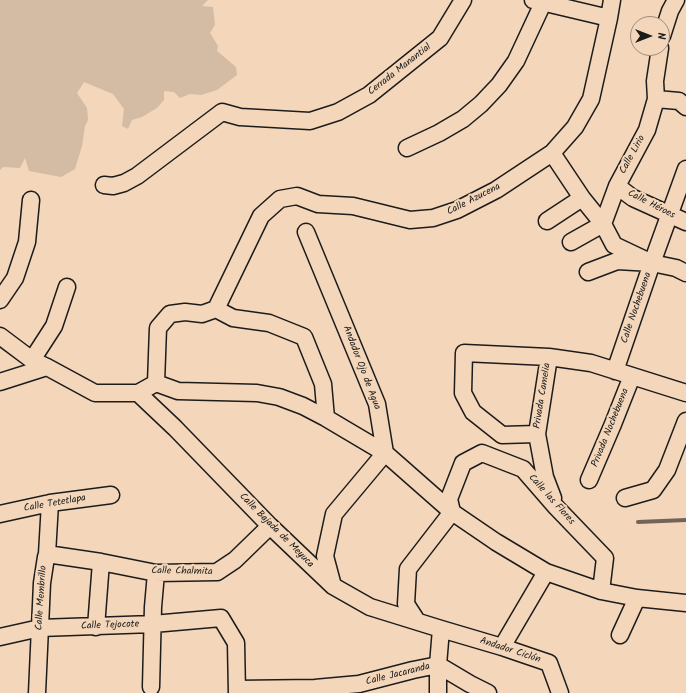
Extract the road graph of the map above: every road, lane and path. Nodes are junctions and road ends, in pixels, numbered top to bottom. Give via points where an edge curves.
1 (463, 0) edge
2 (612, 0) edge
3 (676, 0) edge
4 (538, 1) edge
5 (668, 16) edge
6 (609, 18) junction
7 (659, 56) edge
8 (656, 99) junction
9 (686, 108) edge
10 (407, 148) dead end
11 (552, 154) junction
12 (686, 169) edge
13 (104, 185) dead end
14 (616, 186) junction
15 (582, 198) junction
16 (31, 200) dead end
17 (670, 215) junction
18 (547, 221) dead end
19 (686, 222) edge
20 (603, 224) junction
21 (306, 232) dead end
22 (570, 242) dead end
23 (652, 264) junction
24 (588, 272) dead end
25 (686, 273) edge
26 (67, 287) dead end
27 (0, 300) edge
28 (216, 309) junction
29 (0, 336) edge
30 (549, 357) junction
31 (32, 360) junction
32 (47, 367) junction
33 (615, 371) junction
34 (632, 376) junction
35 (0, 382) edge
36 (156, 383) junction
37 (138, 393) junction
38 (686, 393) edge
39 (326, 418) junction
40 (686, 421) edge
41 (537, 434) junction
42 (385, 453) junction
43 (589, 480) dead end
44 (111, 495) dead end
45 (625, 498) dead end
46 (50, 503) junction
47 (556, 507) junction
48 (452, 512) junction
49 (0, 514) edge
50 (270, 526) junction
51 (47, 554) junction
52 (101, 562) junction
53 (546, 572) junction
54 (156, 573) junction
55 (333, 586) junction
56 (601, 591) junction
57 (637, 598) junction
58 (686, 603) edge
59 (417, 621) junction
60 (152, 624) junction
61 (96, 627) junction
62 (40, 628) junction
63 (441, 629) junction
64 (620, 636) dead end
65 (0, 637) edge
66 (502, 647) junction
67 (438, 665) junction
68 (151, 687) dead end
69 (237, 691) edge
70 (37, 693) edge
71 (438, 693) edge
72 (488, 693) edge
73 (560, 693) edge

1 - 13 street, Cerrada Manantial via 440,38 369,95 338,112 310,121 240,117 222,112 137,176 113,186
2 - 6 street, Calle Azucena
3 - 5 street
4 - 6 street
4 - 10 street via 516,61 499,84 463,119
6 - 11 street, Calle Azucena via 591,99 575,127
7 - 8 street, Calle Lirio via 655,81
8 - 9 street via 679,101
8 - 14 street, Calle Lirio via 647,130
11 - 15 street, Calle Nochebuena
11 - 28 street, Calle Azucena via 496,190 457,210 433,218 410,220 353,206 318,204 297,196 280,199 261,216
12 - 17 street
14 - 17 street, Calle Héroes via 633,198
14 - 20 street, Calle Lirio
15 - 18 street
15 - 20 street, Calle Nochebuena
16 - 27 street via 27,242 15,278
17 - 19 street, Calle Héroes
17 - 23 street
20 - 22 street
20 - 23 street, Calle Nochebuena via 614,245
21 - 42 street, Andador Ojo de Agua via 377,404
23 - 24 street via 617,261
23 - 25 street via 676,268
23 - 33 street, Calle Nochebuena
26 - 31 street via 54,326
28 - 36 street via 202,314 170,314 158,328
28 - 39 street via 233,318 269,323 304,337 323,384
29 - 31 street
30 - 33 street via 591,363
30 - 41 street, Privada Camelia
30 - 41 street via 464,354 463,393 473,412 502,435
31 - 32 street
32 - 35 street
32 - 37 street via 95,393
33 - 34 street
34 - 38 street
34 - 43 street, Privada Nochebuena
36 - 37 street
36 - 39 street via 178,391 257,393 279,397
37 - 50 street, Calle Bajada de Meyuca
39 - 42 street
40 - 45 street via 667,470 653,490
41 - 47 street, Privada Camelia via 545,477
42 - 48 street
42 - 55 street via 334,514 325,556
44 - 46 street, Calle Tetetlapa
46 - 49 street, Calle Tetetlapa
46 - 51 street, Calle Membrillo
47 - 48 street, Calle las Flores via 523,469 482,453 463,463 449,499
47 - 56 street, Calle las Flores via 605,558
48 - 53 street
48 - 59 street via 408,569 406,604
50 - 54 street, Calle Chalmita via 235,560 217,572
50 - 55 street, Calle Bajada de Meyuca
51 - 52 street, Calle Chalmita
51 - 62 street, Calle Membrillo via 42,583
52 - 54 street, Calle Chalmita
52 - 61 street
53 - 56 street
53 - 66 street
54 - 60 street
55 - 59 street, Calle Bajada de Meyuca via 370,607
56 - 57 street
57 - 58 street
57 - 64 street
59 - 63 street, Calle Bajada de Meyuca
60 - 61 street, Calle Tejocote
60 - 68 street
60 - 69 street, Calle Tejocote via 221,618 236,643
61 - 62 street, Calle Tejocote
62 - 65 street, Calle Tejocote
62 - 70 street, Calle Membrillo
63 - 66 street, Andador Ciclón
63 - 67 street
66 - 73 street, Andador Ciclón via 549,663
67 - 69 street, Calle Jacaranda via 359,684
67 - 71 street
67 - 72 street

